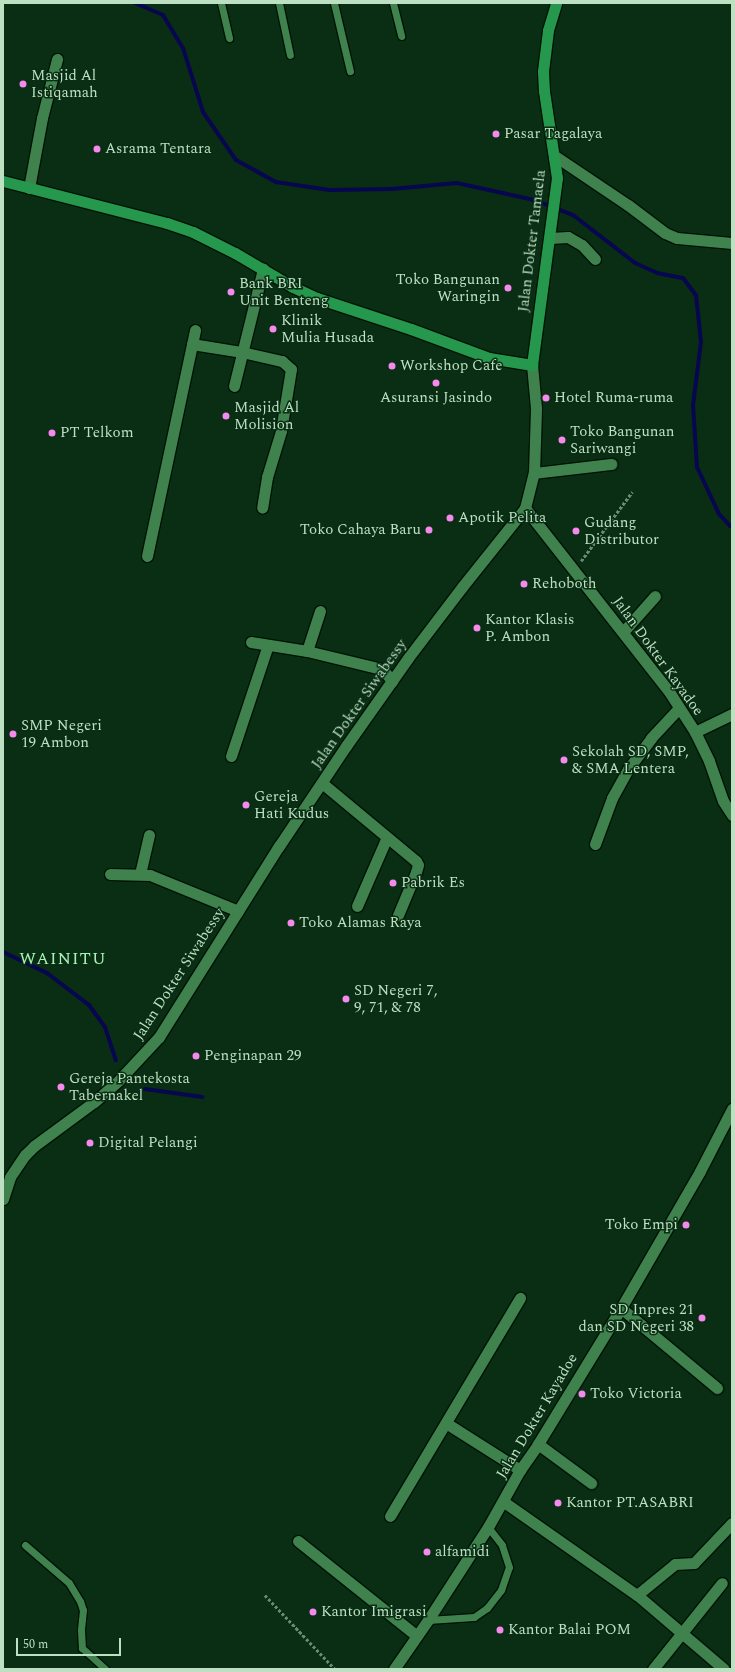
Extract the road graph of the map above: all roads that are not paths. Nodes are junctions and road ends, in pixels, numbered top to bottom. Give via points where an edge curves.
1 (221, 3) edge
2 (279, 3) edge
3 (334, 3) edge
4 (393, 3) edge
5 (556, 3) edge
6 (401, 36) dead end
7 (229, 38) dead end
8 (290, 55) dead end
9 (57, 59) dead end
10 (350, 71) dead end
11 (555, 156) junction
12 (3, 181) edge
13 (29, 188) junction
14 (550, 238) junction
15 (732, 243) edge
16 (595, 259) dead end
17 (263, 270) junction
18 (195, 330) dead end
19 (192, 344) junction
20 (242, 352) junction
21 (532, 365) junction
22 (234, 386) dead end
23 (611, 464) dead end
24 (534, 473) junction
25 (262, 508) dead end
26 (525, 508) junction
27 (147, 556) dead end
28 (655, 596) dead end
29 (320, 611) dead end
30 (623, 632) junction
31 (251, 642) dead end
32 (268, 646) junction
33 (307, 651) junction
34 (392, 681) junction
35 (679, 708) junction
36 (732, 714) edge
37 (694, 732) junction
38 (230, 756) dead end
39 (322, 783) junction
40 (732, 815) edge
41 (148, 835) dead end
42 (387, 838) junction
43 (595, 844) dead end
44 (110, 874) dead end
45 (140, 874) junction
46 (358, 906) dead end
47 (238, 911) junction
48 (398, 915) dead end
49 (732, 1109) edge
50 (3, 1199) edge
51 (520, 1298) dead end
52 (621, 1308) junction
53 (717, 1388) dead end
54 (446, 1423) junction
55 (538, 1444) junction
56 (520, 1470) junction
57 (591, 1483) dead end
58 (504, 1502) junction
59 (390, 1516) dead end
60 (732, 1523) edge
61 (488, 1527) junction
62 (298, 1541) dead end
63 (25, 1545) dead end
64 (722, 1583) dead end
65 (637, 1595) junction
66 (428, 1620) junction
67 (683, 1633) junction
68 (417, 1636) junction
69 (105, 1669) edge
70 (394, 1669) edge
71 (653, 1669) edge
72 (724, 1669) edge

1 - 7 lane
2 - 8 lane
3 - 10 lane
4 - 6 lane
5 - 11 main road, Jalan Dokter Tamaela via 544,53 544,91
9 - 13 street via 46,99
11 - 14 main road, Jalan Dokter Tamaela via 557,178
11 - 15 street via 665,233 677,238
12 - 13 main road
13 - 17 main road via 180,228 235,253
14 - 16 street via 568,237 582,245
14 - 21 main road, Jalan Dokter Tamaela
17 - 20 street
17 - 21 main road via 293,287 333,304 412,328 489,358
18 - 19 street
19 - 20 street
19 - 27 street
20 - 22 street
20 - 25 street via 282,361 291,369 281,431 267,477
21 - 24 street, Jalan Dokter Siwabessy via 536,408
23 - 24 street
24 - 26 street, Jalan Dokter Siwabessy
26 - 30 street, Jalan Dokter Kayadoe
26 - 34 street, Jalan Dokter Siwabessy via 462,586
28 - 30 street
29 - 33 street
30 - 35 street, Jalan Dokter Kayadoe
31 - 32 street
32 - 33 street
32 - 38 street
33 - 34 street via 378,668
34 - 39 street, Jalan Dokter Siwabessy
35 - 37 street, Jalan Dokter Kayadoe
35 - 43 street via 651,738 628,769 612,798
36 - 37 street
37 - 40 street, Jalan Dokter Kayadoe via 709,761 723,801
39 - 42 street
39 - 47 street, Jalan Dokter Siwabessy
41 - 45 street
42 - 46 street
42 - 48 street via 418,864
44 - 45 street
45 - 47 street via 150,875
47 - 50 street, Jalan Dokter Siwabessy via 159,1037 119,1080 25,1155 10,1177
49 - 52 street, Jalan Dokter Kayadoe via 700,1171
51 - 54 street
52 - 53 street
52 - 55 street, Jalan Dokter Kayadoe
54 - 56 street
54 - 59 street
55 - 56 street, Jalan Dokter Kayadoe
55 - 57 street
56 - 58 street, Jalan Dokter Kayadoe
58 - 61 street, Jalan Dokter Kayadoe
58 - 65 street
60 - 65 street via 694,1563 675,1564
61 - 66 street, Jalan Dokter Kayadoe
61 - 66 lane via 502,1545 508,1567 501,1590 487,1608 474,1617
62 - 68 street
63 - 69 lane via 69,1584 80,1601 83,1610 82,1648
64 - 67 street
65 - 67 street
66 - 68 street, Jalan Dokter Kayadoe
67 - 71 street
67 - 72 street
68 - 70 street, Jalan Dokter Kayadoe

